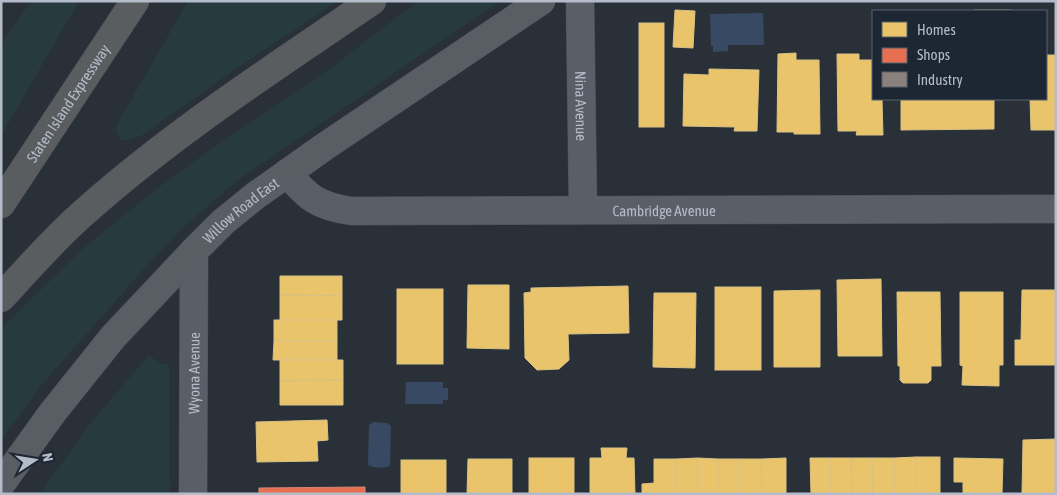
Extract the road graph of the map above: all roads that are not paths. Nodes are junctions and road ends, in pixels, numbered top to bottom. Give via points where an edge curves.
1 (135, 1) edge
2 (372, 1) edge
3 (541, 1) edge
4 (580, 1) edge
5 (287, 173) junction
6 (1, 204) edge
7 (1056, 209) edge
8 (583, 210) junction
9 (194, 251) junction
10 (1, 298) edge
11 (1, 484) edge
12 (192, 494) edge

1 - 6 highway, Staten Island Expressway
2 - 10 highway via 161,148 80,216
3 - 5 main road, Willow Road East
4 - 8 street, Nina Avenue
5 - 8 street, Cambridge Avenue via 302,191 317,202 351,211
5 - 9 main road, Willow Road East via 236,212
7 - 8 street, Cambridge Avenue
9 - 11 main road, Willow Road East via 113,337
9 - 12 street, Wyona Avenue

